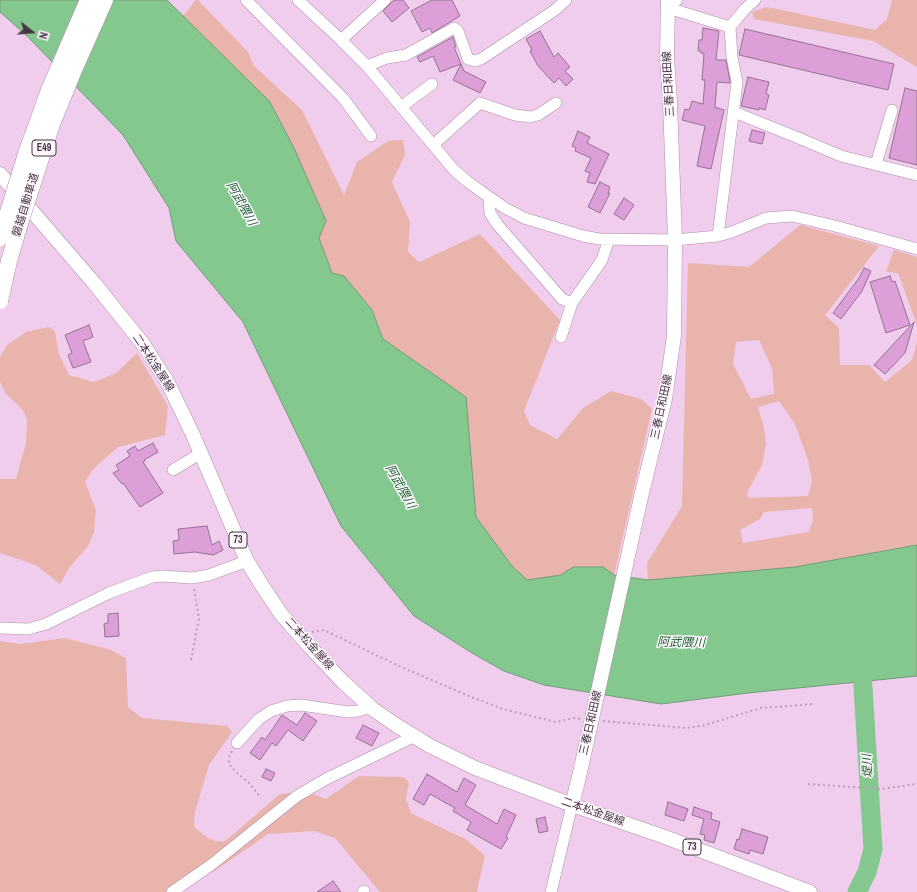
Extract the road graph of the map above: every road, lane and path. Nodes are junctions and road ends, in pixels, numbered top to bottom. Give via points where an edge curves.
1 (88, 0) edge
2 (105, 0) edge
3 (246, 0) edge
4 (298, 0) edge
5 (385, 0) edge
6 (566, 0) edge
7 (755, 0) edge
8 (671, 3) edge
9 (730, 27) junction
10 (341, 40) junction
11 (367, 66) junction
12 (432, 84) dead end
13 (556, 103) dead end
14 (401, 107) junction
15 (892, 110) dead end
16 (734, 112) junction
17 (371, 136) dead end
18 (433, 145) junction
19 (876, 164) junction
20 (917, 174) edge
21 (1, 180) edge
22 (488, 197) junction
23 (718, 236) junction
24 (0, 238) edge
25 (609, 239) junction
26 (675, 240) junction
27 (917, 249) edge
28 (0, 301) edge
29 (572, 304) junction
30 (561, 337) dead end
31 (201, 453) junction
32 (173, 470) dead end
33 (247, 560) junction
34 (192, 578) junction
35 (0, 628) edge
36 (299, 633) junction
37 (191, 660) dead end
38 (815, 704) dead end
39 (371, 707) junction
40 (582, 719) dead end
41 (597, 720) dead end
42 (414, 736) junction
43 (237, 743) joint
44 (808, 784) dead end
45 (917, 784) edge
46 (261, 798) dead end
47 (572, 805) junction
48 (172, 892) edge
49 (551, 892) edge
50 (810, 892) edge

1 - 24 highway, 磐越自動車道 / E49, bridge via 46,97
2 - 28 highway, 磐越自動車道 / E49, bridge via 52,124 21,220
3 - 17 street via 343,98
4 - 10 street
5 - 10 street
6 - 11 street via 556,10 475,61 468,59 458,31 454,28 406,55 387,58
7 - 9 street
8 - 9 street
8 - 26 main road, 三春日和田線 via 668,57
9 - 16 street via 737,82
10 - 11 street
11 - 14 street
12 - 14 street
13 - 18 street via 538,115 530,117 514,115 480,103
14 - 18 street
15 - 19 street
16 - 19 street via 841,156
16 - 23 street
18 - 22 street via 454,170
19 - 20 street
21 - 31 main road, 二本松金屋線 / 73 via 68,251 143,344 167,381
22 - 25 street via 524,218 570,233
22 - 29 street via 490,213 497,224 562,300
23 - 26 street
23 - 27 street via 766,218 792,216
25 - 26 street
25 - 29 street via 602,260
26 - 47 main road, 三春日和田線, bridge via 674,336 665,399
29 - 30 street
31 - 32 street
31 - 33 main road, 二本松金屋線 / 73
33 - 34 street via 209,576
33 - 36 main road, 二本松金屋線 / 73 via 277,608
34 - 35 street via 152,577 108,593 46,624 28,629
34 - 37 path via 199,618
36 - 39 main road, 二本松金屋線 / 73 via 343,682
36 - 40 path via 324,630 399,666 503,709 556,722
38 - 41 path via 761,708 704,726 687,728
39 - 42 main road, 二本松金屋線 / 73
39 - 43 street via 348,712 301,705 287,706 271,711 259,719
42 - 47 main road, 二本松金屋線 / 73 via 475,768
42 - 48 street via 332,775 297,796 211,866
43 - 46 path via 228,758 229,764
44 - 45 path via 881,788
47 - 49 street
47 - 50 main road, 二本松金屋線 / 73

